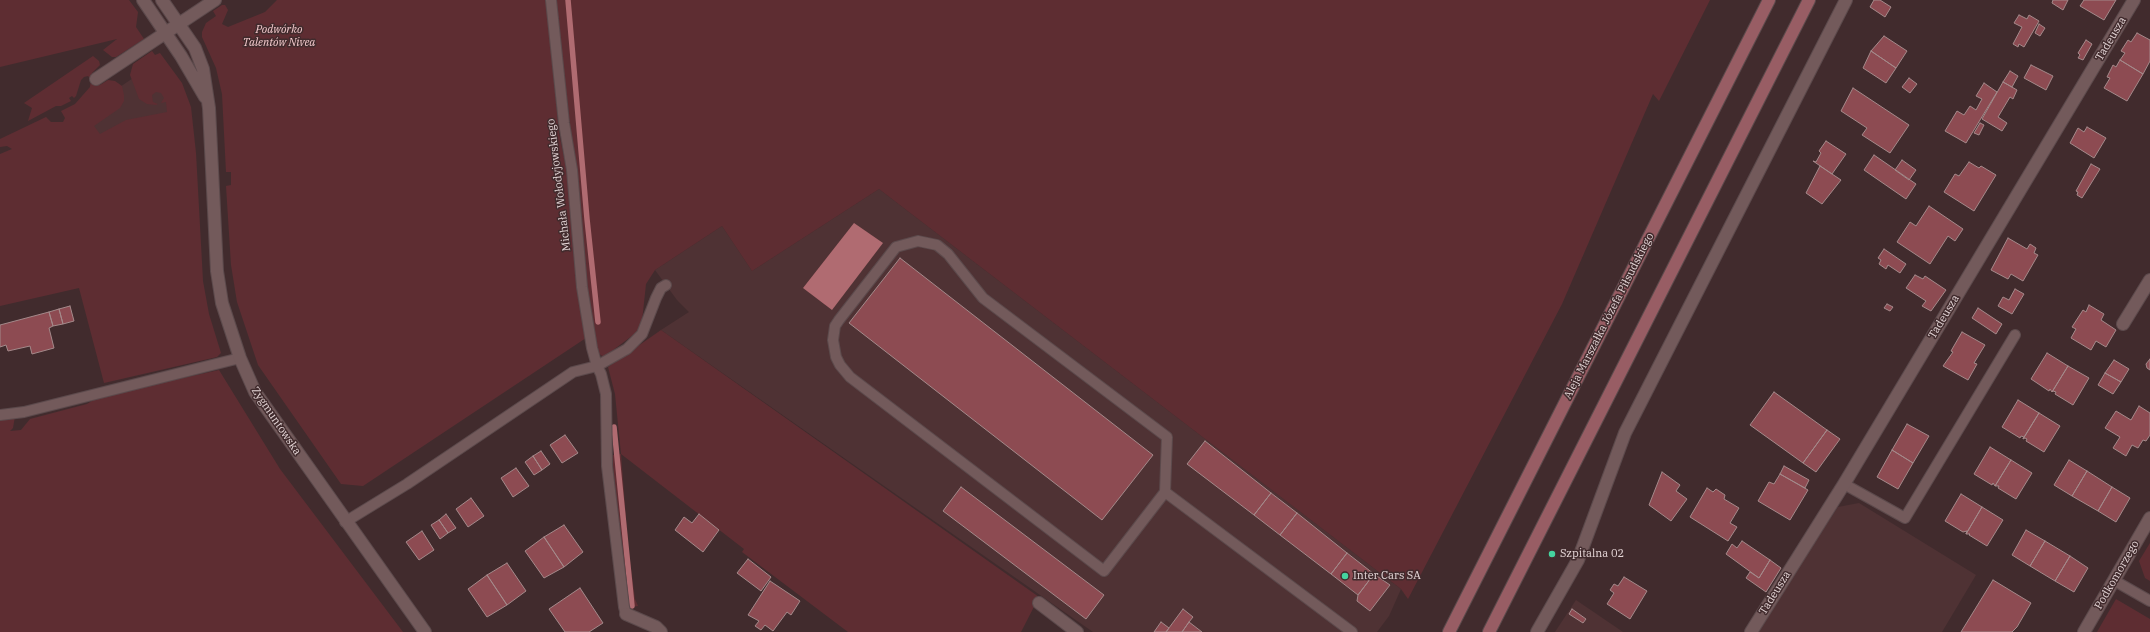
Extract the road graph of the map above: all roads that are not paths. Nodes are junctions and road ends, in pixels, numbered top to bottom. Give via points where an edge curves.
1 (143, 0) edge
2 (162, 0) edge
3 (215, 0) edge
4 (551, 0) edge
5 (1769, 0) edge
6 (1808, 0) edge
7 (1846, 0) edge
8 (2134, 0) edge
9 (179, 24) junction
10 (165, 33) junction
11 (96, 79) dead end
12 (208, 103) junction
13 (2150, 280) edge
14 (666, 285) dead end
15 (2123, 324) dead end
16 (2015, 335) dead end
17 (240, 358) junction
18 (597, 366) junction
19 (0, 415) edge
20 (1844, 484) junction
21 (1165, 492) junction
22 (2150, 518) edge
23 (345, 522) junction
24 (2115, 581) junction
25 (2150, 601) edge
26 (1039, 603) dead end
27 (626, 614) joint
28 (1540, 631) edge
29 (425, 632) edge
30 (661, 632) edge
31 (1077, 632) edge
32 (1352, 632) edge
33 (1449, 632) edge
34 (1489, 632) edge
35 (1751, 632) edge
36 (2084, 632) edge

1 - 10 street, Zygmuntowska
2 - 9 street, Zygmuntowska
3 - 9 street
4 - 18 lane, Michała Wołodyjowskiego via 564,123 572,170 582,287
5 - 33 main road, Aleja Marszałka Józefa Piłsudskiego
6 - 34 main road
7 - 28 street via 1625,433 1578,560
8 - 20 street, Tadeusza
9 - 10 street
9 - 12 street, Zygmuntowska via 200,58
10 - 11 street
10 - 12 street, Zygmuntowska
12 - 17 street, Zygmuntowska via 217,271 222,303
13 - 15 street
14 - 18 lane via 661,288 656,298 642,334 628,349
16 - 20 lane via 1905,518
17 - 19 lane via 24,412
17 - 23 street, Zygmuntowska via 255,392
18 - 23 lane via 573,372 413,480
18 - 27 lane, Michała Wołodyjowskiego via 606,394 607,466
20 - 35 street, Tadeusza
21 - 21 lane via 1168,437 983,298 954,260 937,245 918,241 896,247 835,326 833,340 836,357 850,377 1104,571
21 - 32 lane
22 - 24 street, Podkomorzego
23 - 29 street, Zygmuntowska
24 - 25 lane
24 - 36 street, Podkomorzego
26 - 31 street
27 - 30 street via 656,627

